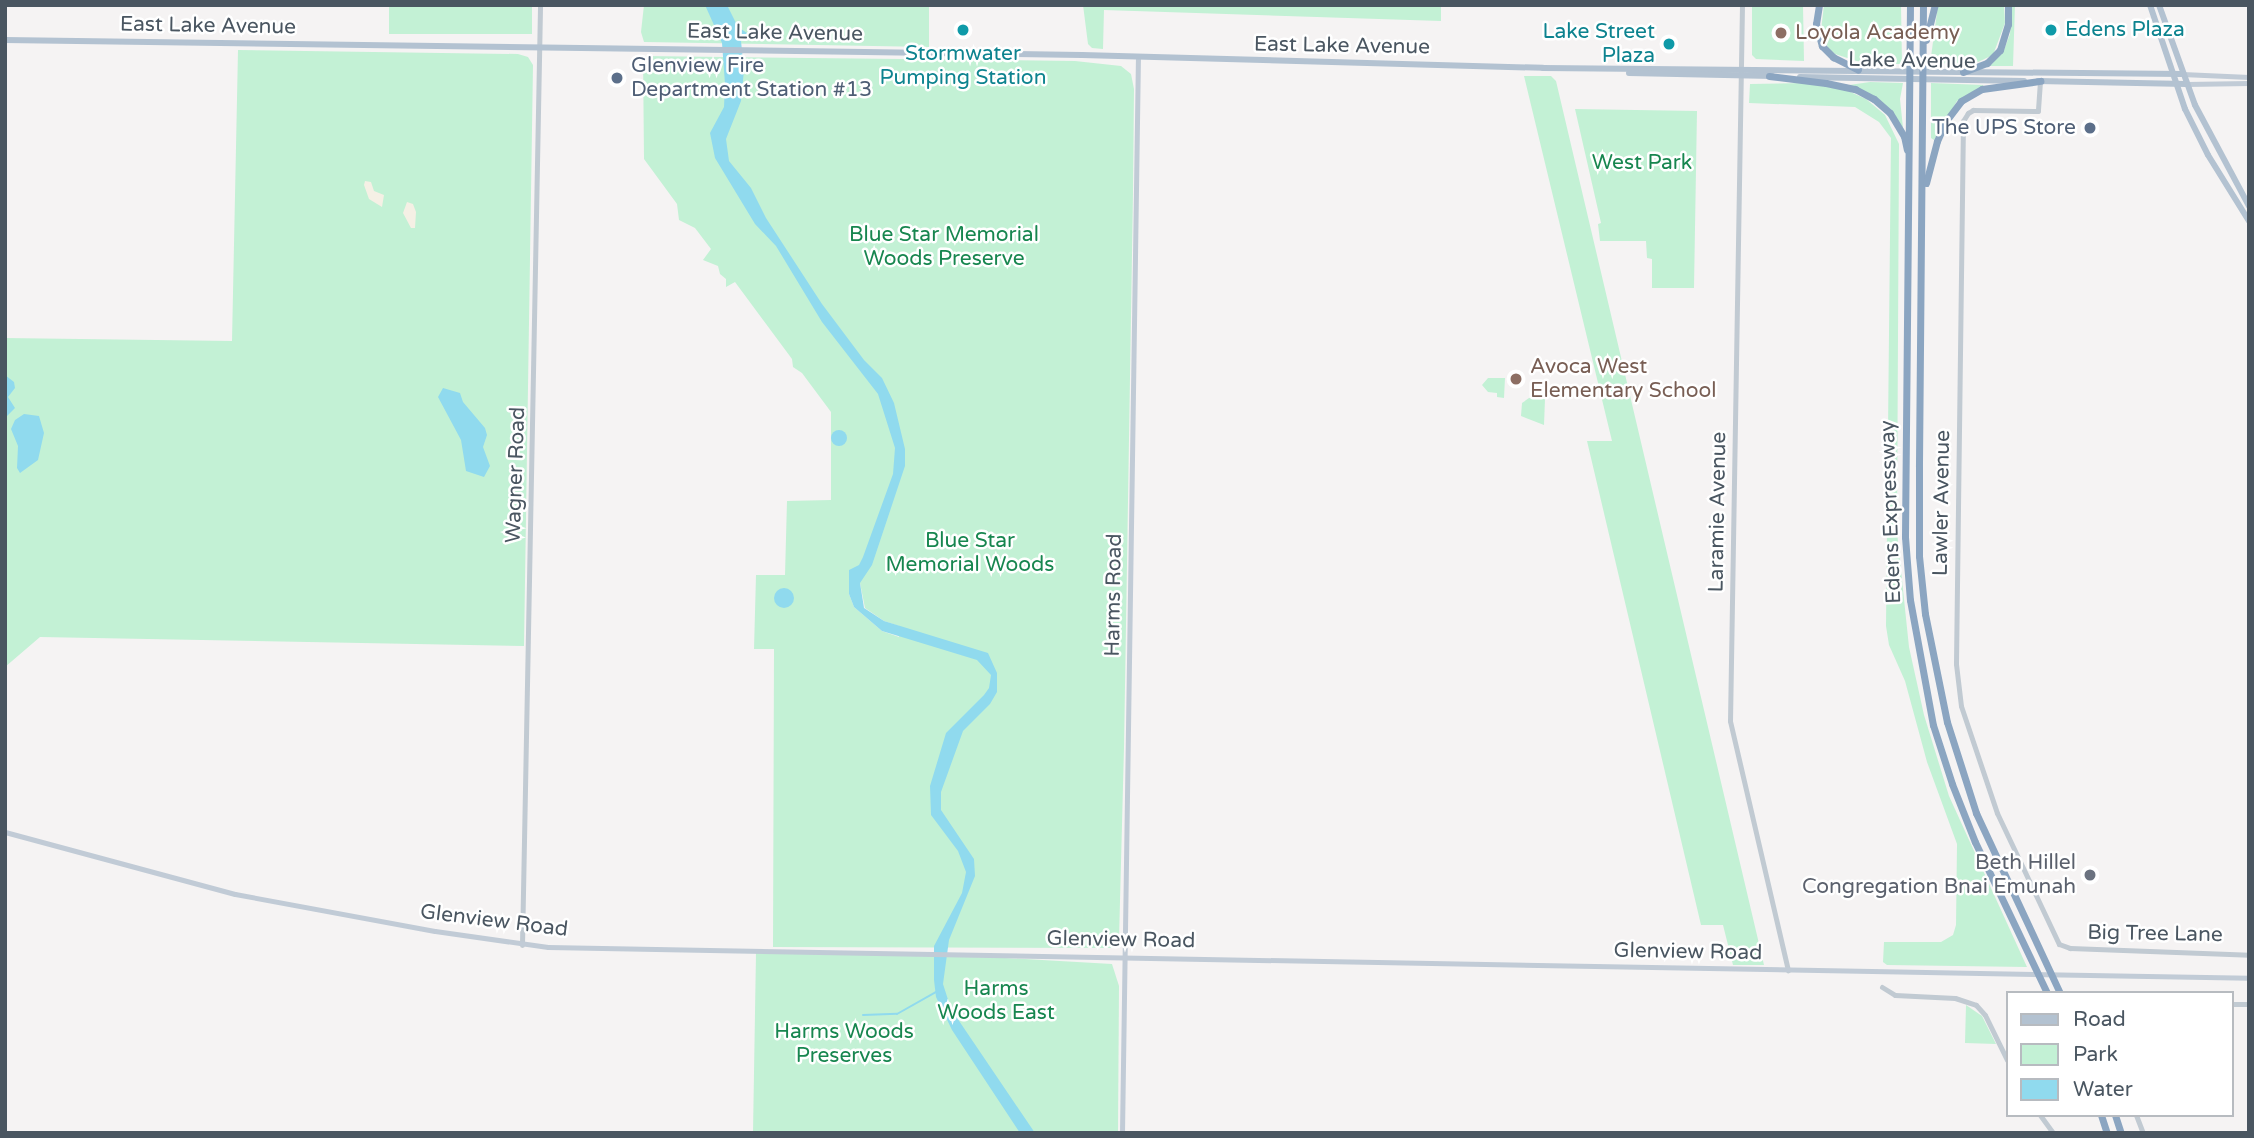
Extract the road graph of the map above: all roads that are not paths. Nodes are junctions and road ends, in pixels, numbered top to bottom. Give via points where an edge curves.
1 (540, 5) edge
2 (1742, 5) edge
3 (1819, 5) edge
4 (1910, 5) edge
5 (1923, 5) edge
6 (1935, 5) edge
7 (2008, 5) edge
8 (2150, 5) edge
9 (2159, 5) edge
10 (5, 40) edge
11 (540, 48) junction
12 (1138, 58) junction
13 (1923, 58) junction
14 (1543, 68) joint
15 (1858, 70) junction
16 (1741, 72) junction
17 (1963, 72) junction
18 (2172, 74) junction
19 (2182, 74) junction
20 (1885, 75) junction
21 (1769, 76) junction
22 (1947, 76) junction
23 (2249, 77) edge
24 (2039, 81) junction
25 (2249, 83) edge
26 (2175, 84) junction
27 (2186, 84) junction
28 (1910, 166) junction
29 (1923, 201) junction
30 (2249, 206) edge
31 (2249, 221) edge
32 (5, 832) edge
33 (523, 945) junction
34 (2061, 946) joint
35 (2249, 955) edge
36 (1123, 956) junction
37 (1788, 970) junction
38 (2249, 978) edge
39 (1882, 987) dead end
40 (2046, 991) edge
41 (2059, 991) edge
42 (2006, 1058) edge
43 (2041, 1117) edge
44 (1122, 1133) edge
45 (2053, 1133) edge

1 - 11 street, Wagner Road
2 - 16 street, Laramie Avenue
3 - 15 highway via 1816,24 1822,46 1832,57
4 - 28 highway, Edens Expressway
5 - 13 highway, Edens Expressway
6 - 13 highway
7 - 17 highway via 2000,50 1987,63
8 - 18 main road
9 - 19 main road
10 - 11 main road, East Lake Avenue
11 - 12 main road, East Lake Avenue
11 - 33 street, Wagner Road
12 - 14 main road, East Lake Avenue
12 - 36 main road, Harms Road
13 - 29 highway, Edens Expressway
14 - 16 main road, Lake Avenue
15 - 16 main road, Lake Avenue
15 - 20 main road, Lake Avenue
16 - 21 main road, Lake Avenue
16 - 37 street, Laramie Avenue via 1730,721
17 - 18 main road, Lake Avenue
17 - 22 main road, Lake Avenue
18 - 19 main road, Lake Avenue
18 - 26 main road
19 - 23 main road, Lake Avenue
19 - 27 main road
20 - 21 main road, Lake Avenue
20 - 22 main road, Lake Avenue
21 - 28 highway via 1855,89 1874,100 1890,113 1904,136
22 - 24 main road, Lake Avenue
24 - 26 main road, Lake Avenue
24 - 29 highway via 1982,89 1961,101 1937,141
24 - 34 street, Lawler Avenue via 2038,111 1973,110 1963,121 1956,672 1967,729 1997,813
25 - 27 main road, Lake Avenue
26 - 27 main road, Lake Avenue
26 - 31 main road via 2208,155
27 - 30 main road
28 - 40 highway, Edens Expressway via 1905,537 1920,667 1933,725 1975,842
29 - 41 highway, Edens Expressway via 1919,531 1925,614 1947,722 1972,802
32 - 33 main road, Glenview Road via 236,894
33 - 36 main road, Glenview Road
34 - 35 street, Big Tree Lane
36 - 37 main road, Glenview Road
36 - 44 main road, Harms Road
37 - 38 main road, Glenview Road
39 - 42 street via 1895,995 1955,998 1976,1005
43 - 45 street

